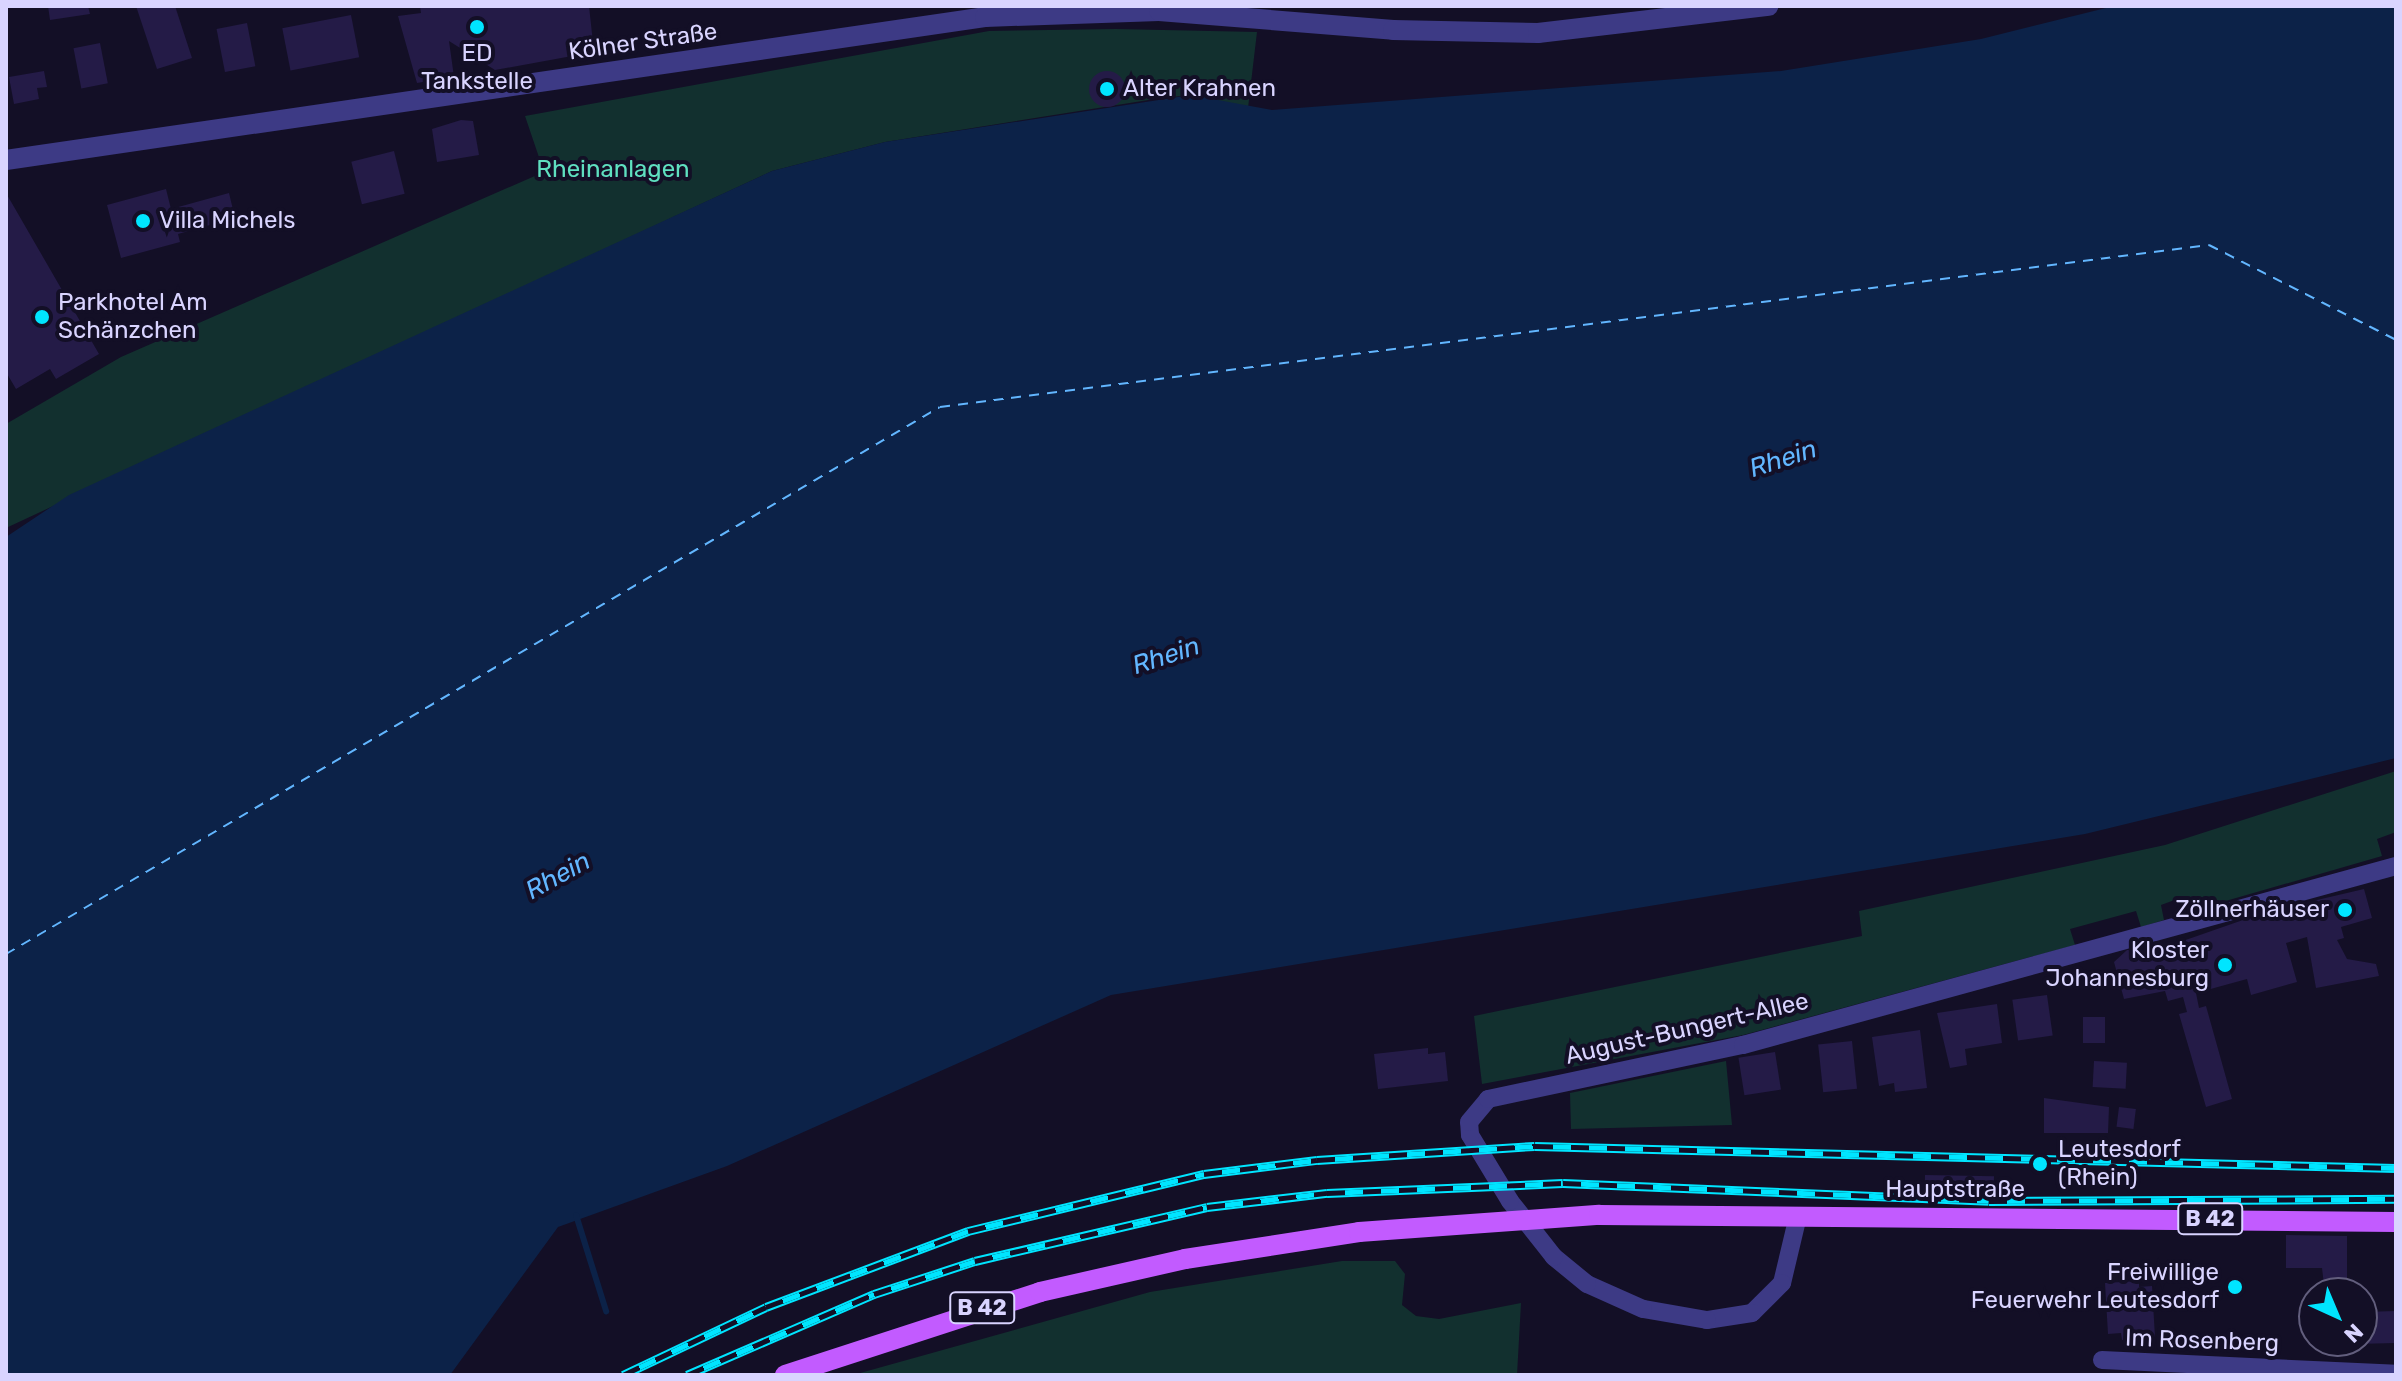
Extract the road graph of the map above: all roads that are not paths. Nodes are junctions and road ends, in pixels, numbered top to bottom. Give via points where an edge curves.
1 (1768, 6) edge
2 (6, 160) edge
3 (2396, 866) edge
4 (1798, 1216) junction
5 (2396, 1222) edge
6 (2102, 1360) dead end
7 (2396, 1374) edge
8 (785, 1375) edge

1 - 2 street, Kölner Straße via 1538,33 1393,30 1159,11 985,17
3 - 4 street, August-Bungert-Allee via 1743,1045 1488,1099 1469,1122 1470,1135 1510,1201 1546,1249 1587,1284 1643,1309 1707,1320 1752,1313 1782,1283
4 - 5 main road, Hauptstraße / B 42
4 - 8 main road, Hauptstraße / B 42 via 1542,1217 1359,1232 1112,1274 968,1312
6 - 7 street, Im Rosenberg

